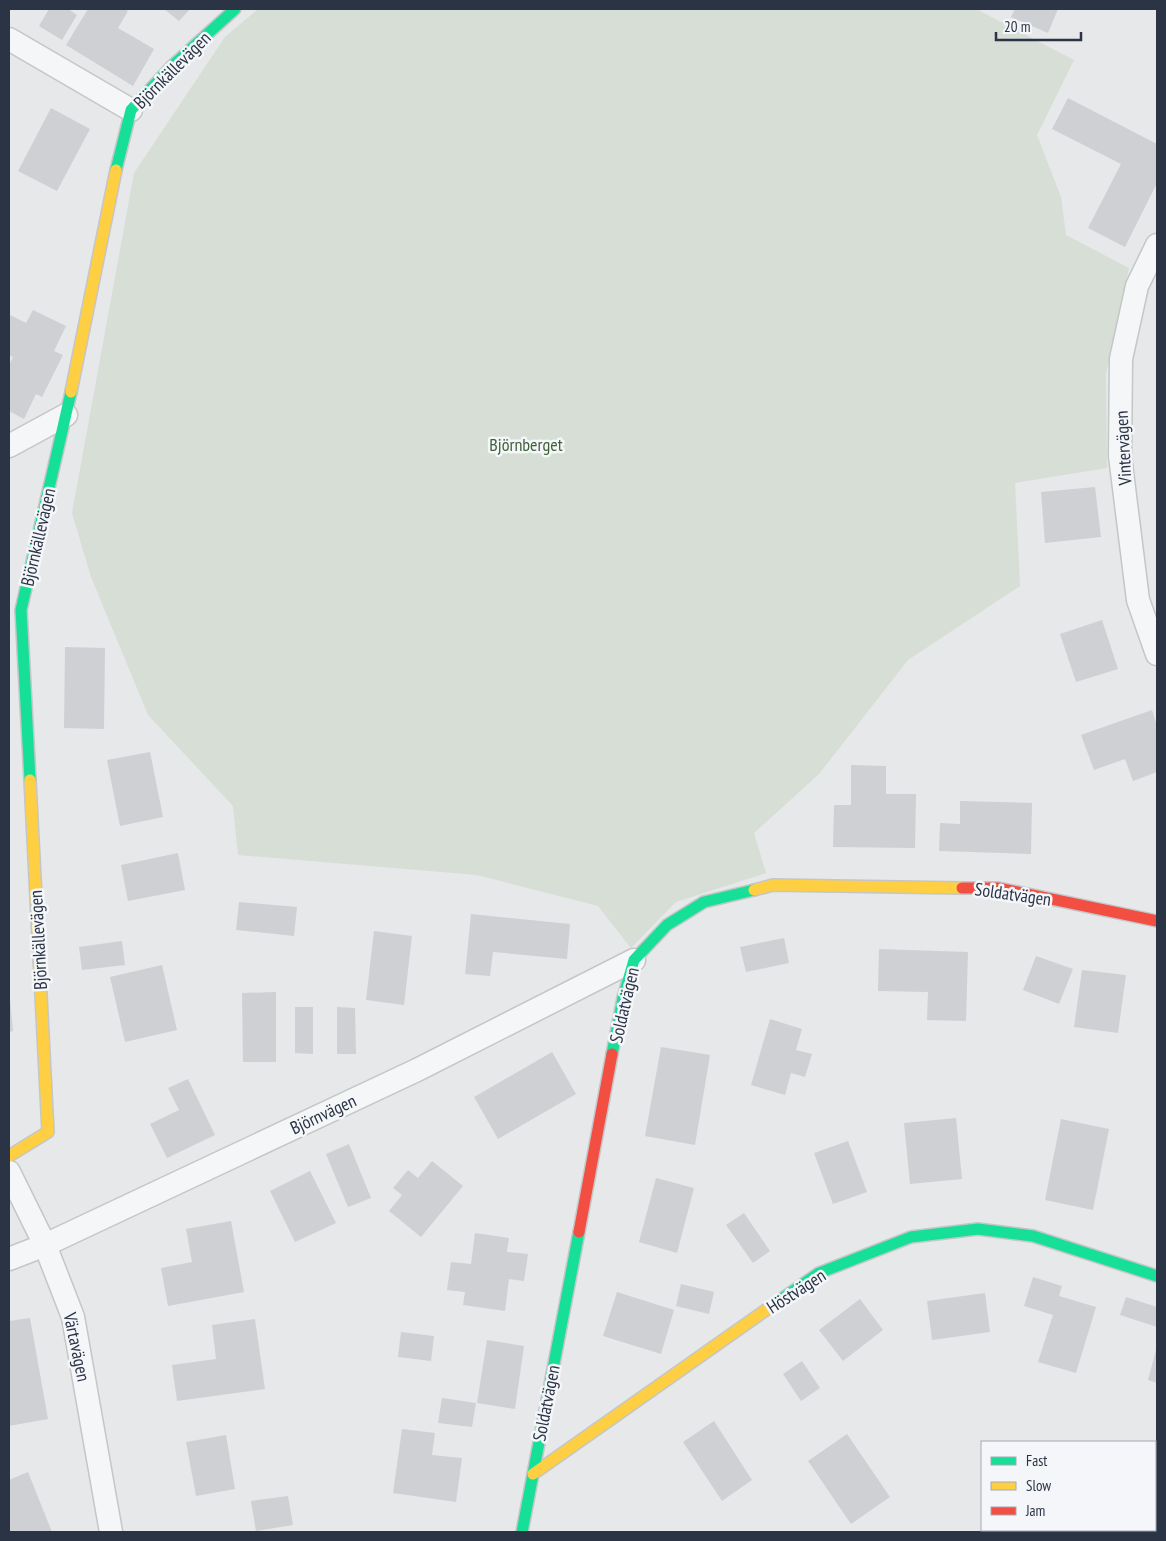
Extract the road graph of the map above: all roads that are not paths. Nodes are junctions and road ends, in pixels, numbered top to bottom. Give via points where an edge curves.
1 (235, 9) edge
2 (9, 38) edge
3 (131, 110) junction
4 (1157, 245) edge
5 (66, 415) junction
6 (9, 446) edge
7 (1157, 654) edge
8 (1157, 921) edge
9 (634, 960) junction
10 (9, 1156) edge
11 (9, 1172) edge
12 (45, 1245) junction
13 (9, 1258) edge
14 (1157, 1276) edge
15 (533, 1474) junction
16 (111, 1532) edge
17 (522, 1532) edge

1 - 3 street, Björnkällevägen via 171,67
2 - 3 street
3 - 5 street, Björnkällevägen
4 - 7 street, Vintervägen via 1138,286 1121,359 1120,446 1138,600
5 - 6 street
5 - 10 street, Björnkällevägen via 21,610 48,1132
8 - 9 street, Soldatvägen via 998,888 773,885 704,902 667,925
9 - 12 street, Björnvägen via 417,1070
9 - 15 street, Soldatvägen via 623,998
11 - 12 street, Värtavägen
12 - 13 street, Björnvägen
12 - 16 street, Värtavägen via 73,1317
14 - 15 street, Höstvägen via 1033,1236 978,1229 911,1237 819,1273
15 - 17 street, Soldatvägen

